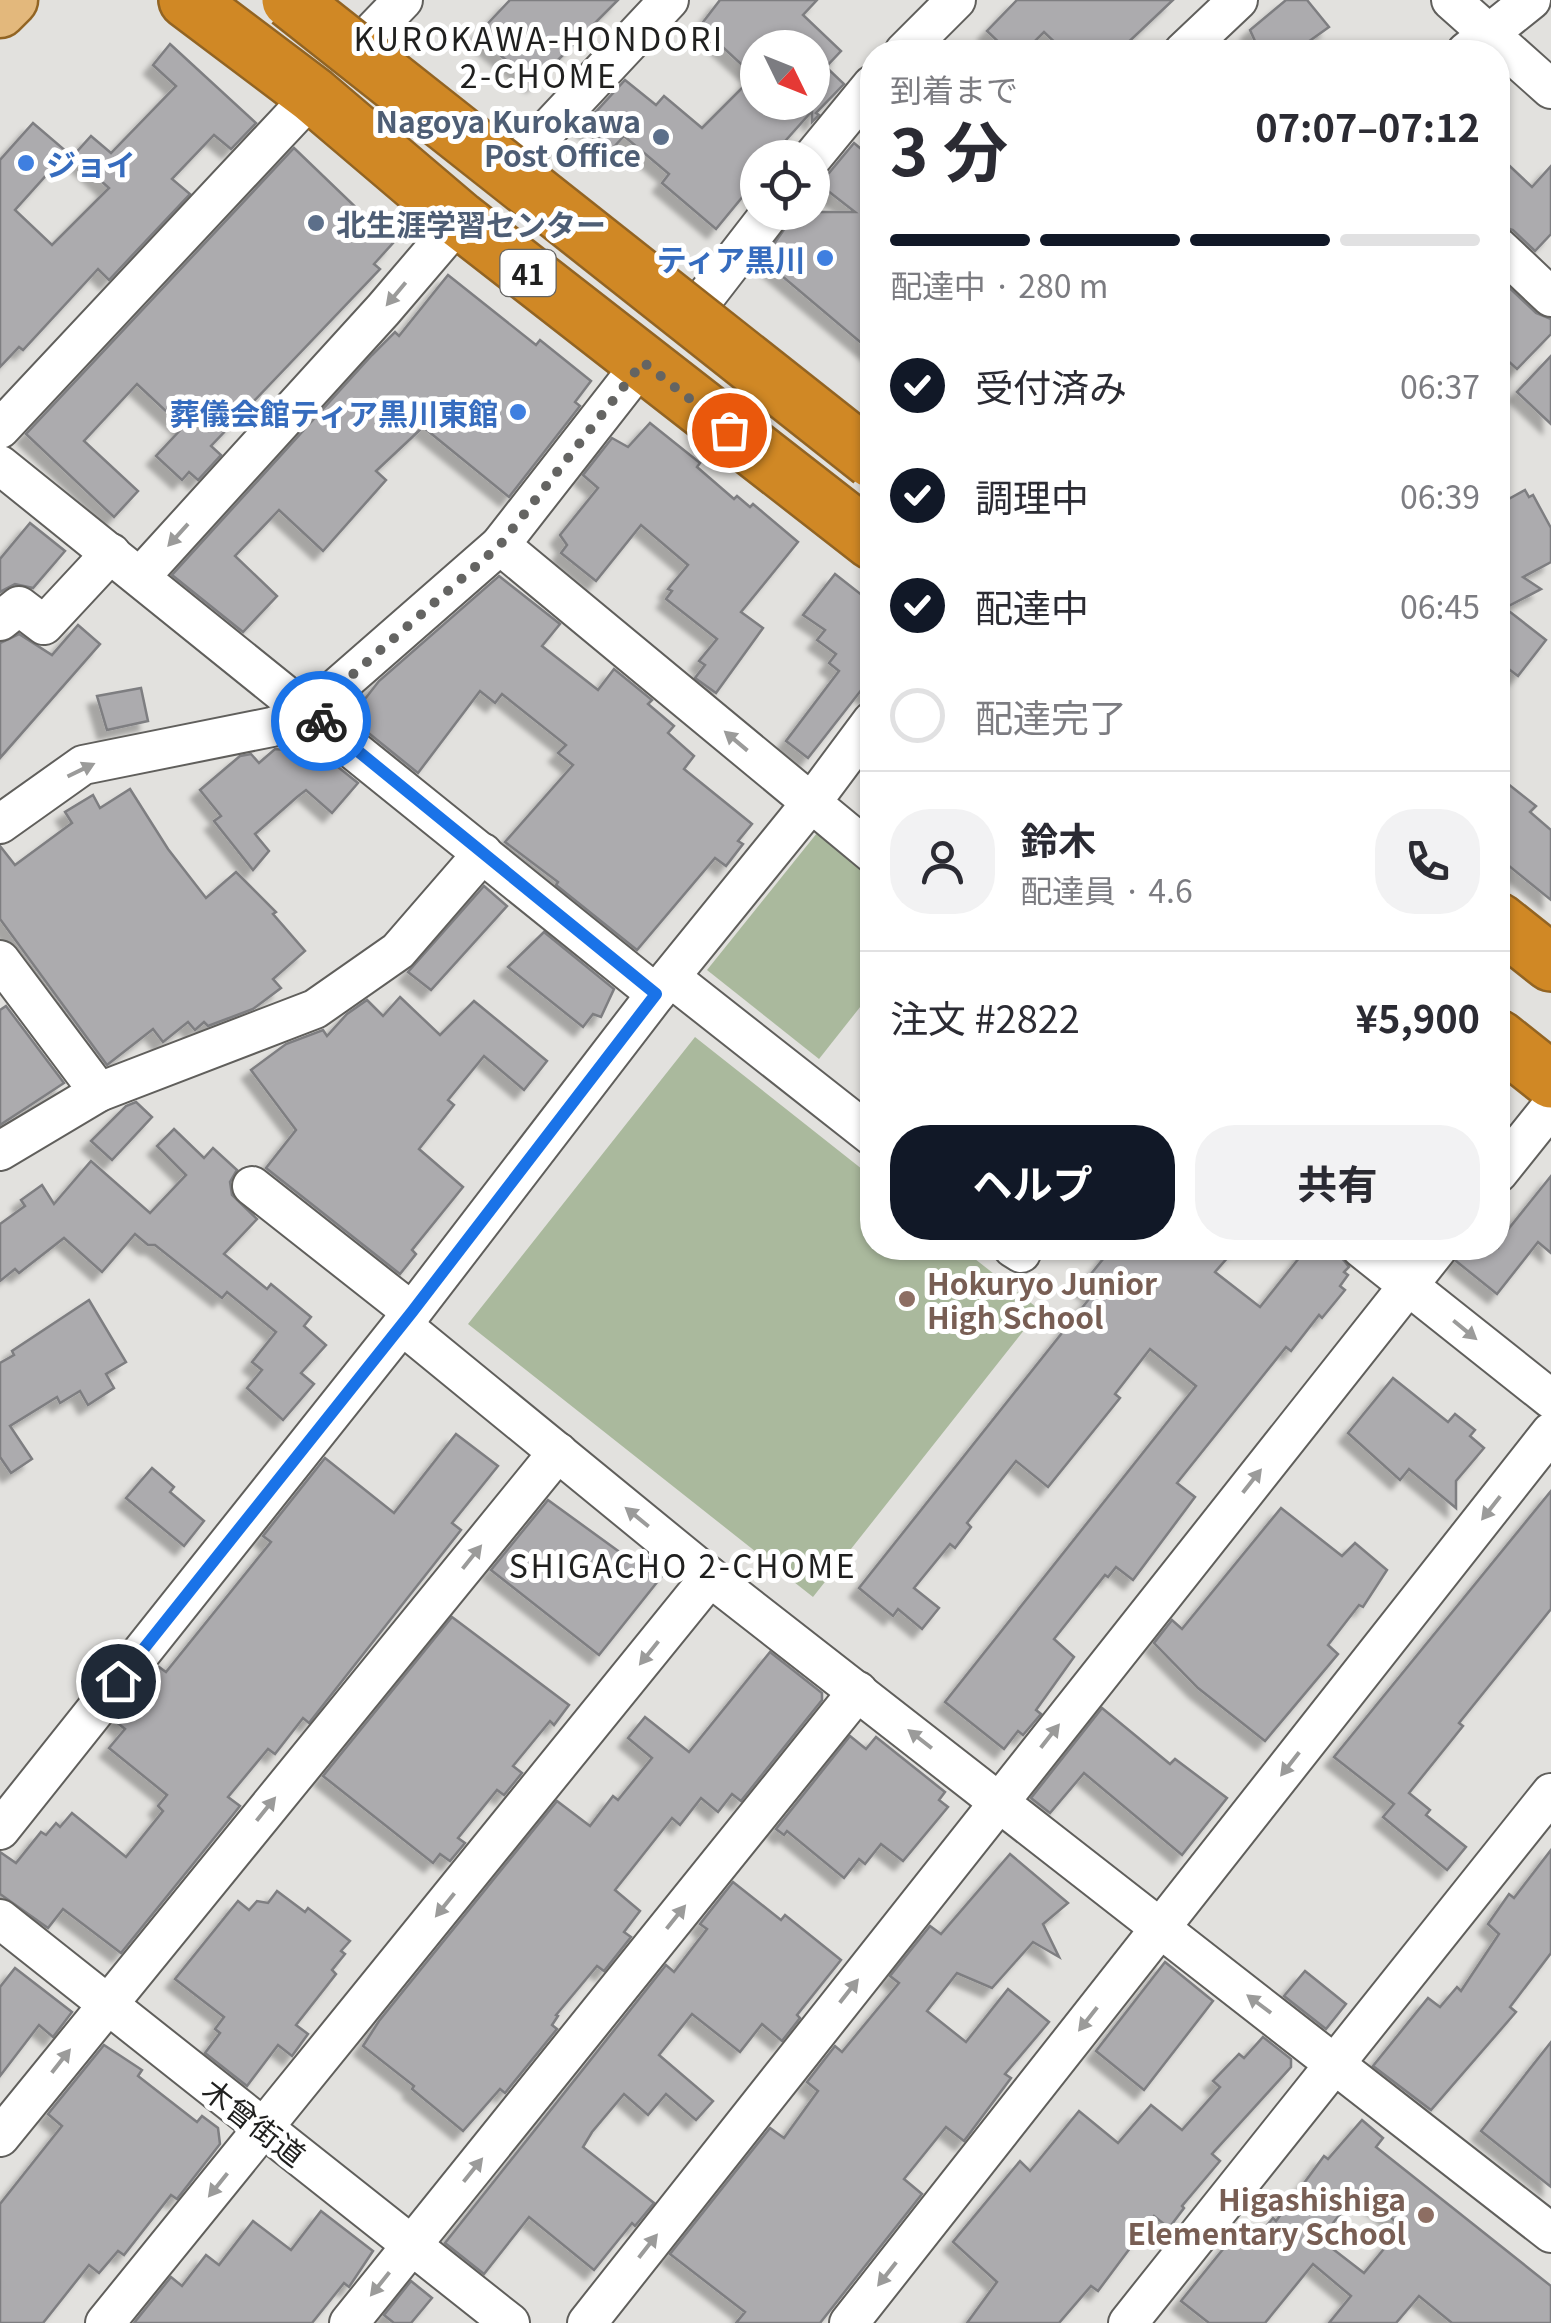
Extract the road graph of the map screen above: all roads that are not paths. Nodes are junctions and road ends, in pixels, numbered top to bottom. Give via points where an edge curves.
1 (12, 0) edge
2 (186, 0) edge
3 (231, 0) edge
4 (290, 0) edge
5 (402, 0) edge
6 (669, 0) edge
7 (956, 0) edge
8 (1238, 0) edge
9 (1452, 0) edge
10 (1532, 0) edge
11 (0, 12) edge
12 (916, 40) edge
13 (1196, 40) edge
14 (1476, 40) edge
15 (1483, 40) edge
16 (351, 54) junction
17 (1510, 64) edge
18 (1551, 89) edge
19 (313, 95) junction
20 (860, 107) edge
21 (829, 140) edge
22 (522, 156) junction
23 (460, 220) junction
24 (757, 230) edge
25 (1510, 258) edge
26 (1550, 293) edge
27 (706, 296) junction
28 (643, 362) junction
29 (860, 417) edge
30 (0, 429) edge
31 (860, 451) edge
32 (0, 465) edge
33 (860, 501) edge
34 (860, 532) edge
35 (500, 545) junction
36 (111, 553) junction
37 (140, 577) junction
38 (0, 621) edge
39 (310, 712) junction
40 (860, 737) edge
41 (811, 803) junction
42 (0, 824) edge
43 (860, 843) edge
44 (483, 853) junction
45 (1510, 931) edge
46 (0, 960) edge
47 (1551, 963) edge
48 (1510, 964) edge
49 (663, 985) junction
50 (1551, 997) edge
51 (1510, 1019) edge
52 (1510, 1048) edge
53 (1551, 1052) edge
54 (1551, 1080) edge
55 (99, 1092) junction
56 (1551, 1107) edge
57 (860, 1127) edge
58 (0, 1151) edge
59 (1510, 1159) edge
60 (252, 1186) dead end
61 (1376, 1260) edge
62 (1428, 1260) edge
63 (1408, 1285) junction
64 (407, 1318) junction
65 (1551, 1399) edge
66 (1551, 1432) edge
67 (558, 1452) junction
68 (710, 1577) junction
69 (858, 1691) junction
70 (1551, 1792) edge
71 (999, 1800) junction
72 (0, 1830) edge
73 (0, 1919) edge
74 (1159, 1929) junction
75 (106, 2004) junction
76 (1337, 2063) junction
77 (265, 2128) junction
78 (0, 2138) edge
79 (1551, 2233) edge
80 (412, 2246) junction
81 (105, 2323) edge
82 (349, 2323) edge
83 (510, 2323) edge
84 (587, 2323) edge
85 (849, 2323) edge
86 (1128, 2323) edge

1 - 11 main road
2 - 19 highway, 41
3 - 33 highway
4 - 16 highway
4 - 31 highway, bridge
5 - 16 street
6 - 22 street
7 - 12 street
8 - 13 street
9 - 14 street
10 - 15 street
16 - 22 highway
17 - 18 street
19 - 23 highway, 41
19 - 30 street
20 - 21 street
22 - 27 highway
23 - 28 highway, 41
23 -> 37 street
24 - 27 street
25 - 26 street
27 - 29 highway
28 - 34 highway, 41
28 - 35 street
32 - 36 street
35 - 39 street
41 -> 35 street
36 - 37 street
36 - 38 street via 44,625 18,606
37 - 39 street
42 -> 39 street via 83,765 272,727
39 - 44 street
40 - 41 street
41 - 43 street
41 - 49 street
44 - 49 street
44 - 55 street via 398,951 316,1009
45 - 47 highway
46 - 55 street
48 - 50 highway
49 - 57 street
49 - 64 street
51 - 53 highway
52 - 54 highway
55 - 58 street
56 - 59 street
60 - 64 street
61 - 63 street
62 - 63 street
63 -> 65 street
71 -> 63 street
64 - 67 street
64 - 72 street
66 -> 74 street
68 -> 67 street
75 -> 67 street
68 - 69 street
68 -> 77 street
71 -> 69 street
80 -> 69 street
70 - 76 street
71 - 74 street
84 -> 71 street
73 - 75 street, 木曾街道
76 -> 74 street
74 -> 85 street
75 - 77 street, 木曾街道
78 -> 75 street
76 - 79 street
76 - 86 street
77 - 80 street, 木曾街道
77 -> 81 street
80 -> 82 street
80 - 83 street, 木曾街道

